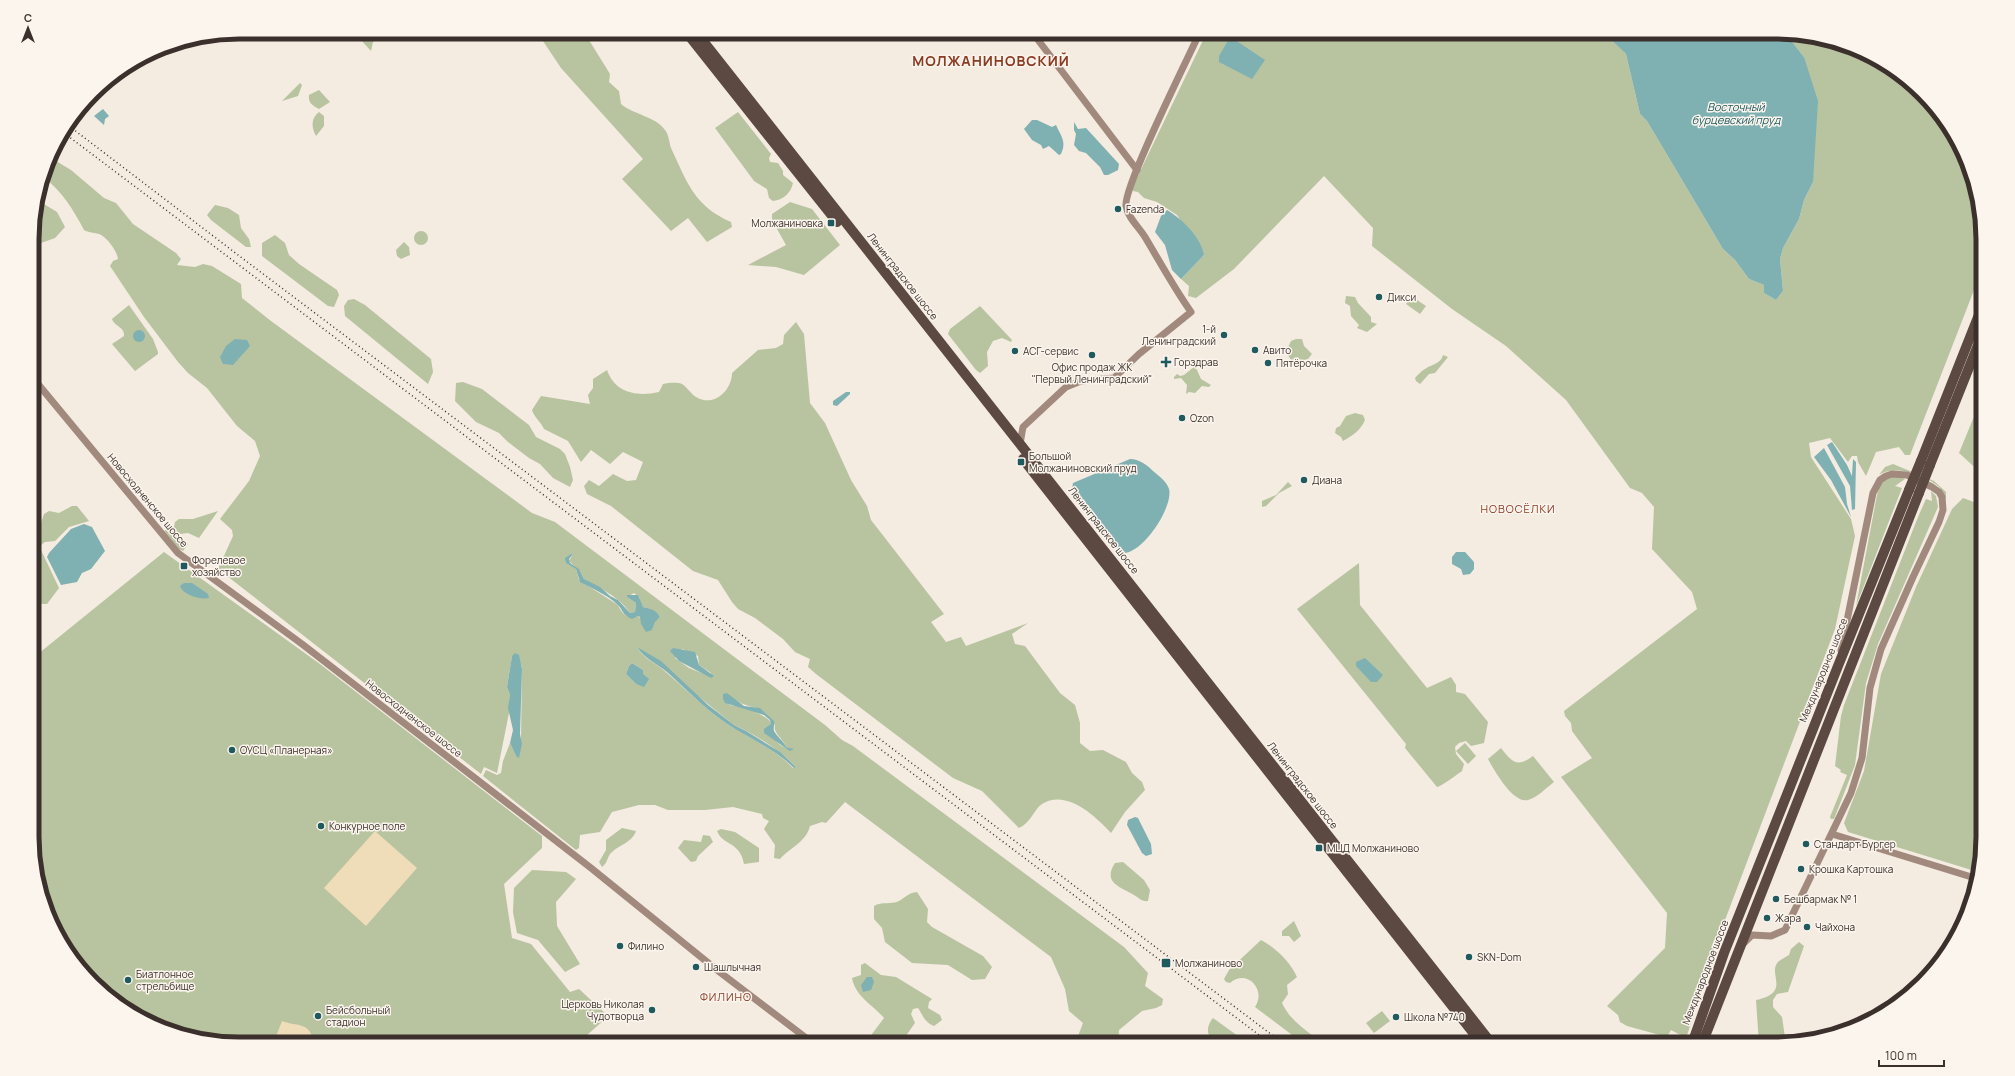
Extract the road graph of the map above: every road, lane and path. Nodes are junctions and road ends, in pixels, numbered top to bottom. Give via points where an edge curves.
1 (692, 39) edge
2 (702, 39) edge
3 (1037, 39) edge
4 (1197, 39) edge
5 (1137, 170) junction
6 (1976, 323) edge
7 (1976, 348) edge
8 (39, 385) edge
9 (1006, 426) junction
10 (1023, 427) junction
11 (1020, 444) junction
12 (1925, 463) junction
13 (1914, 492) junction
14 (1838, 666) junction
15 (1832, 834) junction
16 (1972, 877) edge
17 (1754, 909) junction
18 (1764, 936) junction
19 (1737, 951) junction
20 (805, 1037) edge
21 (1476, 1037) edge
22 (1486, 1037) edge
23 (1696, 1037) edge
24 (1696, 1037) edge

1 - 21 highway, Ленинградское шоссе
2 - 9 highway, Ленинградское шоссе
3 - 5 street
4 - 5 street
5 - 10 street via 1126,200 1127,211 1191,312 1114,378 1081,381 1066,387
6 - 12 highway, Международное шоссе
7 - 12 highway, Международное шоссе
8 - 20 street, Новосходненское шоссе via 178,553 308,649
9 - 10 street
9 - 11 highway, Ленинградское шоссе
10 - 11 street
11 - 22 highway, Ленинградское шоссе
12 - 13 highway, Международное шоссе, bridge
13 - 14 highway, Международное шоссе
13 - 17 highway, Международное шоссе
14 - 15 street via 1873,493 1880,480 1886,476 1899,474 1932,487 1942,497 1939,522 1881,649 1870,688 1862,758 1851,793
14 - 23 highway, Международное шоссе via 1724,954
15 - 16 street
15 - 18 street via 1785,930
17 - 18 street via 1753,926
17 - 19 highway, Международное шоссе
18 - 19 street via 1752,935
19 - 24 highway, Международное шоссе

